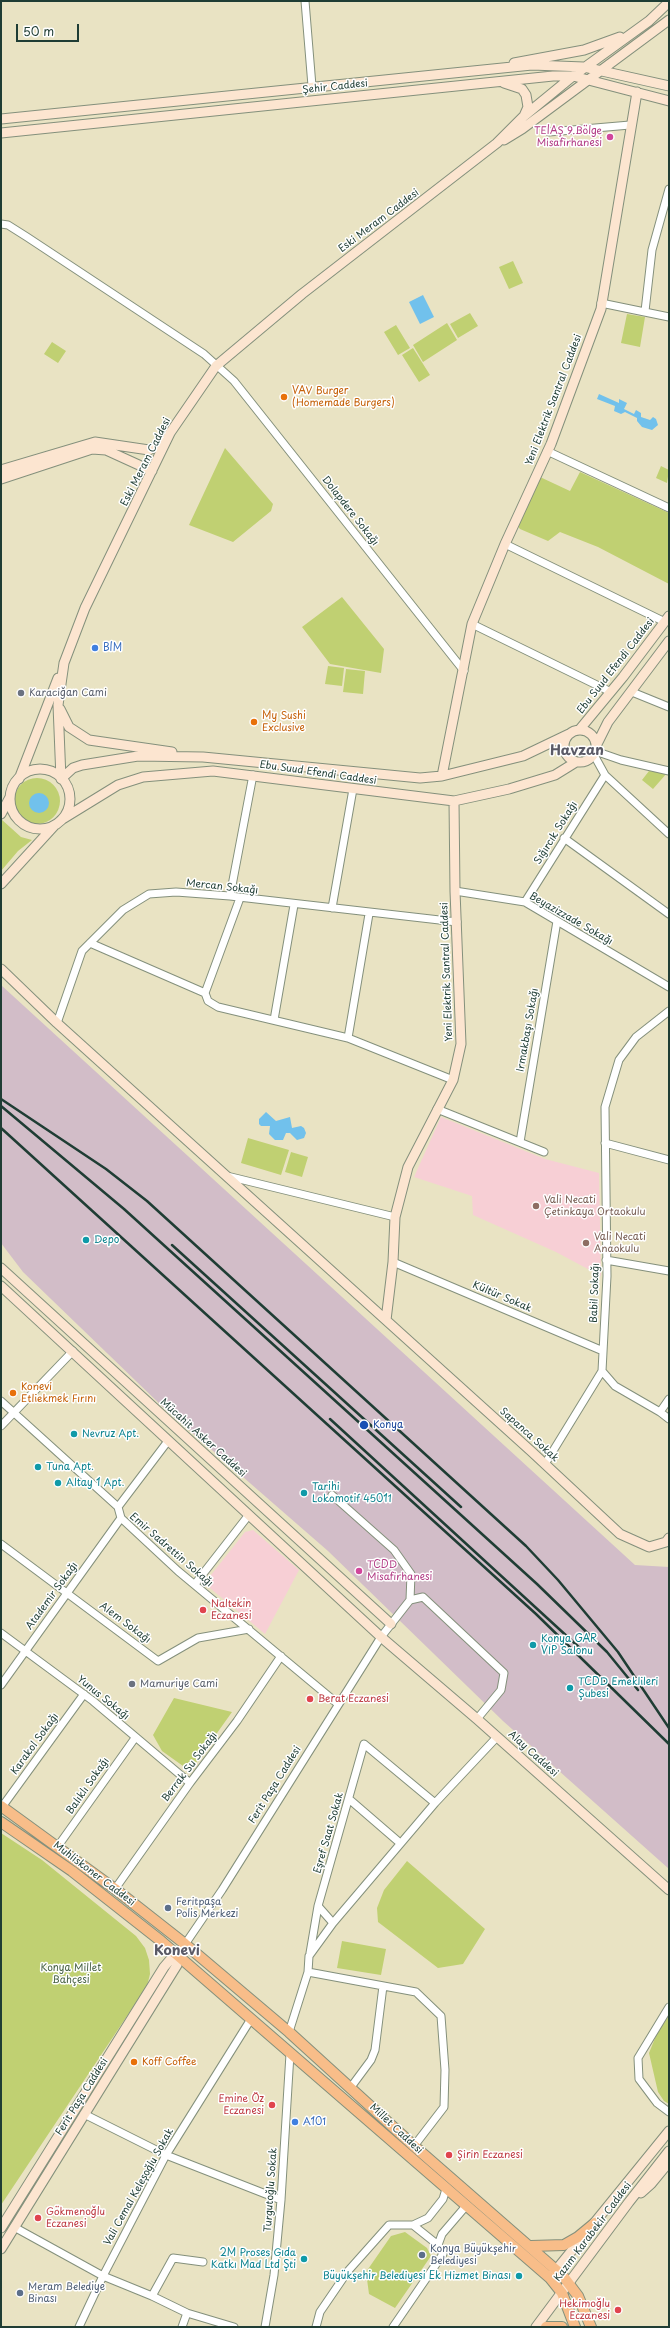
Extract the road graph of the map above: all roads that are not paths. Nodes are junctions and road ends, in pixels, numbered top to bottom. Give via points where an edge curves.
1 (305, 1) edge
2 (669, 2) edge
3 (669, 20) edge
4 (649, 21) junction
5 (584, 67) junction
6 (498, 68) junction
7 (600, 70) junction
8 (573, 76) junction
9 (587, 79) junction
10 (494, 81) junction
11 (312, 86) junction
12 (669, 86) edge
13 (637, 92) junction
14 (669, 101) edge
15 (523, 117) junction
16 (1, 119) edge
17 (630, 125) junction
18 (549, 132) dead end
19 (1, 133) edge
20 (497, 143) junction
21 (669, 189) edge
22 (1, 224) edge
23 (601, 303) junction
24 (645, 311) junction
25 (669, 317) edge
26 (216, 366) junction
27 (166, 441) junction
28 (547, 451) junction
29 (1, 470) edge
30 (152, 471) junction
31 (1, 479) edge
32 (669, 508) edge
33 (505, 544) junction
34 (667, 619) edge
35 (472, 624) junction
36 (669, 641) edge
37 (64, 663) junction
38 (464, 671) junction
39 (611, 692) junction
40 (632, 692) junction
41 (58, 705) junction
42 (669, 707) edge
43 (580, 729) junction
44 (568, 734) junction
45 (595, 751) junction
46 (202, 757) junction
47 (576, 762) junction
48 (669, 771) edge
49 (253, 775) junction
50 (605, 775) junction
51 (442, 776) junction
52 (19, 778) junction
53 (62, 779) junction
54 (353, 789) junction
55 (10, 796) junction
56 (454, 801) junction
57 (1, 814) edge
58 (57, 823) junction
59 (669, 834) edge
60 (564, 838) junction
61 (1, 884) edge
62 (455, 891) junction
63 (230, 896) junction
64 (240, 898) junction
65 (525, 902) junction
66 (294, 905) junction
67 (332, 908) junction
68 (369, 914) junction
69 (669, 914) edge
70 (557, 921) junction
71 (457, 922) junction
72 (90, 943) junction
73 (1, 970) edge
74 (669, 987) edge
75 (205, 993) junction
76 (669, 1011) edge
77 (274, 1020) junction
78 (57, 1023) junction
79 (348, 1038) junction
80 (453, 1080) junction
81 (437, 1109) junction
82 (520, 1142) junction
83 (605, 1143) junction
84 (544, 1152) dead end
85 (669, 1160) edge
86 (225, 1175) junction
87 (396, 1217) junction
88 (606, 1260) junction
89 (393, 1262) junction
90 (1, 1268) edge
91 (669, 1271) edge
92 (1, 1286) edge
93 (386, 1320) junction
94 (73, 1351) junction
95 (603, 1351) junction
96 (602, 1371) junction
97 (669, 1399) edge
98 (1, 1401) edge
99 (660, 1412) junction
100 (14, 1413) junction
101 (669, 1419) edge
102 (1, 1426) edge
103 (168, 1441) junction
104 (545, 1464) junction
105 (332, 1495) dead end
106 (118, 1508) junction
107 (248, 1516) junction
108 (120, 1518) junction
109 (668, 1542) edge
110 (1, 1544) edge
111 (194, 1584) junction
112 (67, 1592) junction
113 (410, 1600) junction
114 (391, 1624) junction
115 (249, 1630) junction
116 (1, 1632) edge
117 (381, 1637) junction
118 (25, 1651) junction
119 (281, 1656) junction
120 (1, 1685) edge
121 (84, 1694) junction
122 (338, 1704) junction
123 (477, 1719) junction
124 (497, 1737) junction
125 (135, 1738) junction
126 (190, 1783) junction
127 (349, 1799) junction
128 (435, 1803) junction
129 (2, 1806) edge
130 (1, 1822) edge
131 (400, 1843) junction
132 (58, 1846) junction
133 (115, 1889) junction
134 (669, 1890) edge
135 (318, 1906) junction
136 (333, 1924) junction
137 (185, 1944) junction
138 (177, 1956) junction
139 (309, 1956) junction
140 (308, 1972) junction
141 (383, 1986) junction
142 (669, 2007) edge
143 (251, 2020) junction
144 (289, 2032) junction
145 (290, 2054) junction
146 (350, 2087) junction
147 (669, 2112) edge
148 (84, 2114) junction
149 (669, 2131) edge
150 (414, 2146) junction
151 (669, 2151) edge
152 (166, 2155) junction
153 (668, 2166) edge
154 (446, 2189) junction
155 (281, 2200) junction
156 (629, 2202) junction
157 (466, 2206) junction
158 (595, 2223) junction
159 (413, 2225) junction
160 (14, 2227) junction
161 (1, 2228) edge
162 (438, 2245) junction
163 (531, 2246) junction
164 (1, 2249) edge
165 (203, 2262) dead end
166 (557, 2270) junction
167 (102, 2276) junction
168 (550, 2278) junction
169 (570, 2283) junction
170 (562, 2293) junction
171 (152, 2296) junction
172 (186, 2313) junction
173 (79, 2327) edge
174 (182, 2327) edge
175 (234, 2327) edge
176 (265, 2327) edge
177 (316, 2327) edge
178 (393, 2327) edge
179 (536, 2327) edge
180 (546, 2327) edge
181 (562, 2327) edge
182 (575, 2327) edge
183 (591, 2327) edge

1 - 11 street
2 - 4 main road, Eski Meram Caddesi
3 - 7 main road, Eski Meram Caddesi
4 - 5 main road, Eski Meram Caddesi
4 - 6 main road via 594,47 528,59
5 - 6 main road, Şehir Caddesi via 550,64
5 - 7 main road, Şehir Caddesi
5 - 8 main road, Eski Meram Caddesi
6 - 11 main road, Şehir Caddesi
7 - 9 main road, Eski Meram Caddesi
7 - 12 main road, Şehir Caddesi
8 - 9 main road, Şehir Caddesi
8 - 10 main road, Şehir Caddesi
8 - 15 main road, Eski Meram Caddesi
9 - 13 main road, Şehir Caddesi
9 - 20 main road, Eski Meram Caddesi via 522,129
10 - 15 main road via 522,89 528,102
10 - 19 main road, Şehir Caddesi
11 - 16 main road, Şehir Caddesi
13 - 14 main road, Şehir Caddesi
13 - 17 main road, Yeni Elektrik Santral Caddesi
15 - 20 main road, Eski Meram Caddesi
17 - 18 street
17 - 23 main road, Yeni Elektrik Santral Caddesi
20 - 26 main road, Eski Meram Caddesi via 302,294
21 - 24 street via 652,250
22 - 26 street, Dolapdere Sokağı via 8,225 27,237 204,354
23 - 24 street
23 - 28 main road, Yeni Elektrik Santral Caddesi
24 - 25 street
26 - 27 main road, Eski Meram Caddesi
26 - 38 street, Dolapdere Sokağı via 234,381
27 - 29 main road via 148,450 95,442
27 - 30 main road, Eski Meram Caddesi
28 - 32 street
28 - 33 main road, Yeni Elektrik Santral Caddesi
30 - 31 main road via 106,450 92,449
30 - 37 main road, Eski Meram Caddesi via 85,608
33 - 34 street
33 - 35 main road, Yeni Elektrik Santral Caddesi
34 - 39 main road, Ebu Suud Efendi Caddesi
35 - 38 main road, Yeni Elektrik Santral Caddesi
35 - 39 street
36 - 40 main road
37 - 41 main road, Eski Meram Caddesi
37 - 52 main road
38 - 51 main road, Yeni Elektrik Santral Caddesi
39 - 43 main road, Ebu Suud Efendi Caddesi
40 - 42 street
40 - 45 main road via 608,722
41 - 46 main road via 69,727 89,740
41 - 53 main road, Eski Meram Caddesi
43 - 44 main road
43 - 45 main road via 590,733
44 - 47 main road via 563,748 568,757
44 - 51 main road, Ebu Suud Efendi Caddesi via 523,756
45 - 47 main road via 586,761
45 - 48 street
45 - 50 street
46 - 51 main road, Ebu Suud Efendi Caddesi via 420,778
46 - 53 main road, Ebu Suud Efendi Caddesi via 124,758 73,768
47 - 56 main road, Ebu Suud Efendi Caddesi via 554,775 509,789
49 - 54 main road, Ebu Suud Efendi Caddesi
49 - 58 main road, Ebu Suud Efendi Caddesi via 213,771 137,778 105,792
49 - 63 street
50 - 59 street
50 - 60 street, Sığırcık Sokağı
52 - 53 main road via 28,772 40,770 52,772
52 - 55 main road
53 - 58 main road via 68,788 70,800 67,811
54 - 56 main road, Ebu Suud Efendi Caddesi
54 - 67 street
55 - 57 main road
55 - 58 main road via 14,813 21,822 37,829
56 - 62 main road, Yeni Elektrik Santral Caddesi
58 - 61 main road
60 - 65 street, Sığırcık Sokağı
60 - 69 street
62 - 65 street, Beyazizzade Sokağı
62 - 71 main road, Yeni Elektrik Santral Caddesi
63 - 64 street, Mercan Sokağı
63 - 72 street, Mercan Sokağı via 176,892 149,894 123,910
64 - 66 street, Mercan Sokağı
64 - 75 street
65 - 70 street, Beyazizzade Sokağı
66 - 67 street, Mercan Sokağı
66 - 77 street
67 - 68 street, Mercan Sokağı
68 - 71 street, Mercan Sokağı
68 - 79 street
70 - 74 street, Beyazizzade Sokağı
70 - 82 street, Irmakbaşı Sokağı
71 - 80 main road, Yeni Elektrik Santral Caddesi via 461,1044
72 - 75 street
72 - 78 street, Mercan Sokağı via 82,951
73 - 78 main road, Sapanca Sokak
75 - 77 street via 208,1001 218,1007
76 - 83 street, Babil Sokağı via 636,1037 619,1060 605,1107
77 - 79 street
78 - 86 main road, Sapanca Sokak
79 - 80 street
80 - 81 main road, Yeni Elektrik Santral Caddesi
81 - 82 street
81 - 87 main road, Yeni Elektrik Santral Caddesi via 408,1167
82 - 84 street
83 - 85 street
83 - 88 street, Babil Sokağı
86 - 87 street
86 - 93 main road, Sapanca Sokak
87 - 89 main road, Yeni Elektrik Santral Caddesi
88 - 91 street
88 - 95 street, Babil Sokağı
89 - 93 main road, Yeni Elektrik Santral Caddesi
89 - 95 street, Kültür Sokak
90 - 114 main road, Mücahit Asker Caddesi
92 - 94 main road
93 - 104 main road, Sapanca Sokak
94 - 100 street
94 - 103 main road
95 - 96 street, Babil Sokağı
96 - 99 street via 615,1386
96 - 104 street, Babil Sokağı
97 - 99 street
98 - 100 street
99 - 101 street
100 - 102 street
100 - 106 street
103 - 106 street
103 - 107 main road
104 - 109 main road, Sapanca Sokak via 620,1534 649,1547
105 - 113 street via 394,1550 411,1574
106 - 108 street, Emir Sadrettin Sokağı
107 - 111 street
107 - 117 main road
108 - 111 street, Emir Sadrettin Sokağı
108 - 112 street, Atademir Sokağı
110 - 112 street, Alem Sokağı
111 - 115 street, Emir Sadrettin Sokağı
112 - 115 street, Alem Sokağı via 158,1661 198,1638
112 - 118 street, Atademir Sokağı
113 - 114 street, Ferit Paşa Caddesi
113 - 123 street via 423,1597 504,1673 501,1690
114 - 117 street, Ferit Paşa Caddesi
115 - 119 street, Emir Sadrettin Sokağı
116 - 118 street, Yunus Sokağı
117 - 122 street, Ferit Paşa Caddesi
117 - 123 main road, Alay Caddesi
118 - 120 street, Atademir Sokağı
118 - 121 street, Yunus Sokağı
119 - 122 street, Emir Sadrettin Sokağı
119 - 126 street, Berrak Su Sokağı via 237,1722
121 - 125 street, Yunus Sokağı
121 - 129 street, Karakol Sokağı
122 - 137 street, Ferit Paşa Caddesi via 222,1890
123 - 124 main road, Alay Caddesi
124 - 128 street
124 - 134 main road, Alay Caddesi
125 - 126 street, Yunus Sokağı
125 - 132 street, Balıklı Sokağı
126 - 133 street, Berrak Su Sokağı
127 - 128 street, Eşref Saat Sokak via 364,1744
127 - 131 street
127 - 135 street, Eşref Saat Sokak
128 - 131 street
129 - 132 main road, Muhliskoner Caddesi
130 - 138 main road, Muhliskoner Caddesi via 72,1871
131 - 136 street
132 - 133 main road, Muhliskoner Caddesi
133 - 137 main road, Muhliskoner Caddesi
135 - 136 street
135 - 139 street, Eşref Saat Sokak
136 - 139 street
137 - 138 street, Ferit Paşa Caddesi
137 - 144 main road, Millet Caddesi
138 - 143 main road, Millet Caddesi
138 - 148 main road, Ferit Paşa Caddesi via 177,1965
138 - 161 main road, Ferit Paşa Caddesi via 164,1967
139 - 140 street, Eşref Saat Sokak
140 - 141 street
140 - 144 street, Eşref Saat Sokak
141 - 146 street via 375,2050 371,2060
141 - 150 street via 416,1992 440,2016 445,2070 444,2107
142 - 147 street via 638,2058 639,2079 657,2103
143 - 145 main road, Millet Caddesi
143 - 152 street, Vali Cemal Keleşoğlu Sokak
144 - 146 main road, Millet Caddesi
145 - 154 main road, Millet Caddesi
145 - 155 street, Turgutoğlu Sokak
146 - 150 main road, Millet Caddesi
148 - 152 street
148 - 160 main road, Ferit Paşa Caddesi
149 - 158 main road, Kazım Karabekir Caddesi
150 - 163 main road, Millet Caddesi
151 - 156 main road, Kazım Karabekir Caddesi
152 - 155 street
152 - 167 street, Vali Cemal Keleşoğlu Sokak
153 - 156 main road
154 - 157 main road, Millet Caddesi
154 - 159 street via 443,2199 428,2218
155 - 176 street, Turgutoğlu Sokak via 274,2275
156 - 169 main road, Kazım Karabekir Caddesi
157 - 162 street via 442,2234
157 - 168 main road, Millet Caddesi
158 - 163 main road via 564,2245
158 - 166 main road, Kazım Karabekir Caddesi
159 - 162 street
159 - 177 street via 389,2225 348,2271 320,2312
160 - 164 main road, Ferit Paşa Caddesi
160 - 167 street
162 - 178 street via 443,2254
163 - 166 main road, Millet Caddesi
165 - 171 street via 173,2258
166 - 168 main road, Kazım Karabekir Caddesi
166 - 169 main road, Millet Caddesi
167 - 171 street
167 - 173 street, Vali Cemal Keleşoğlu Sokak
168 - 170 main road, Millet Caddesi
169 - 170 main road, Kazım Karabekir Caddesi
169 - 183 main road, Millet Caddesi
170 - 179 main road, Kazım Karabekir Caddesi
170 - 182 main road, Millet Caddesi
171 - 172 street
172 - 174 street
172 - 175 street
180 - 181 main road

